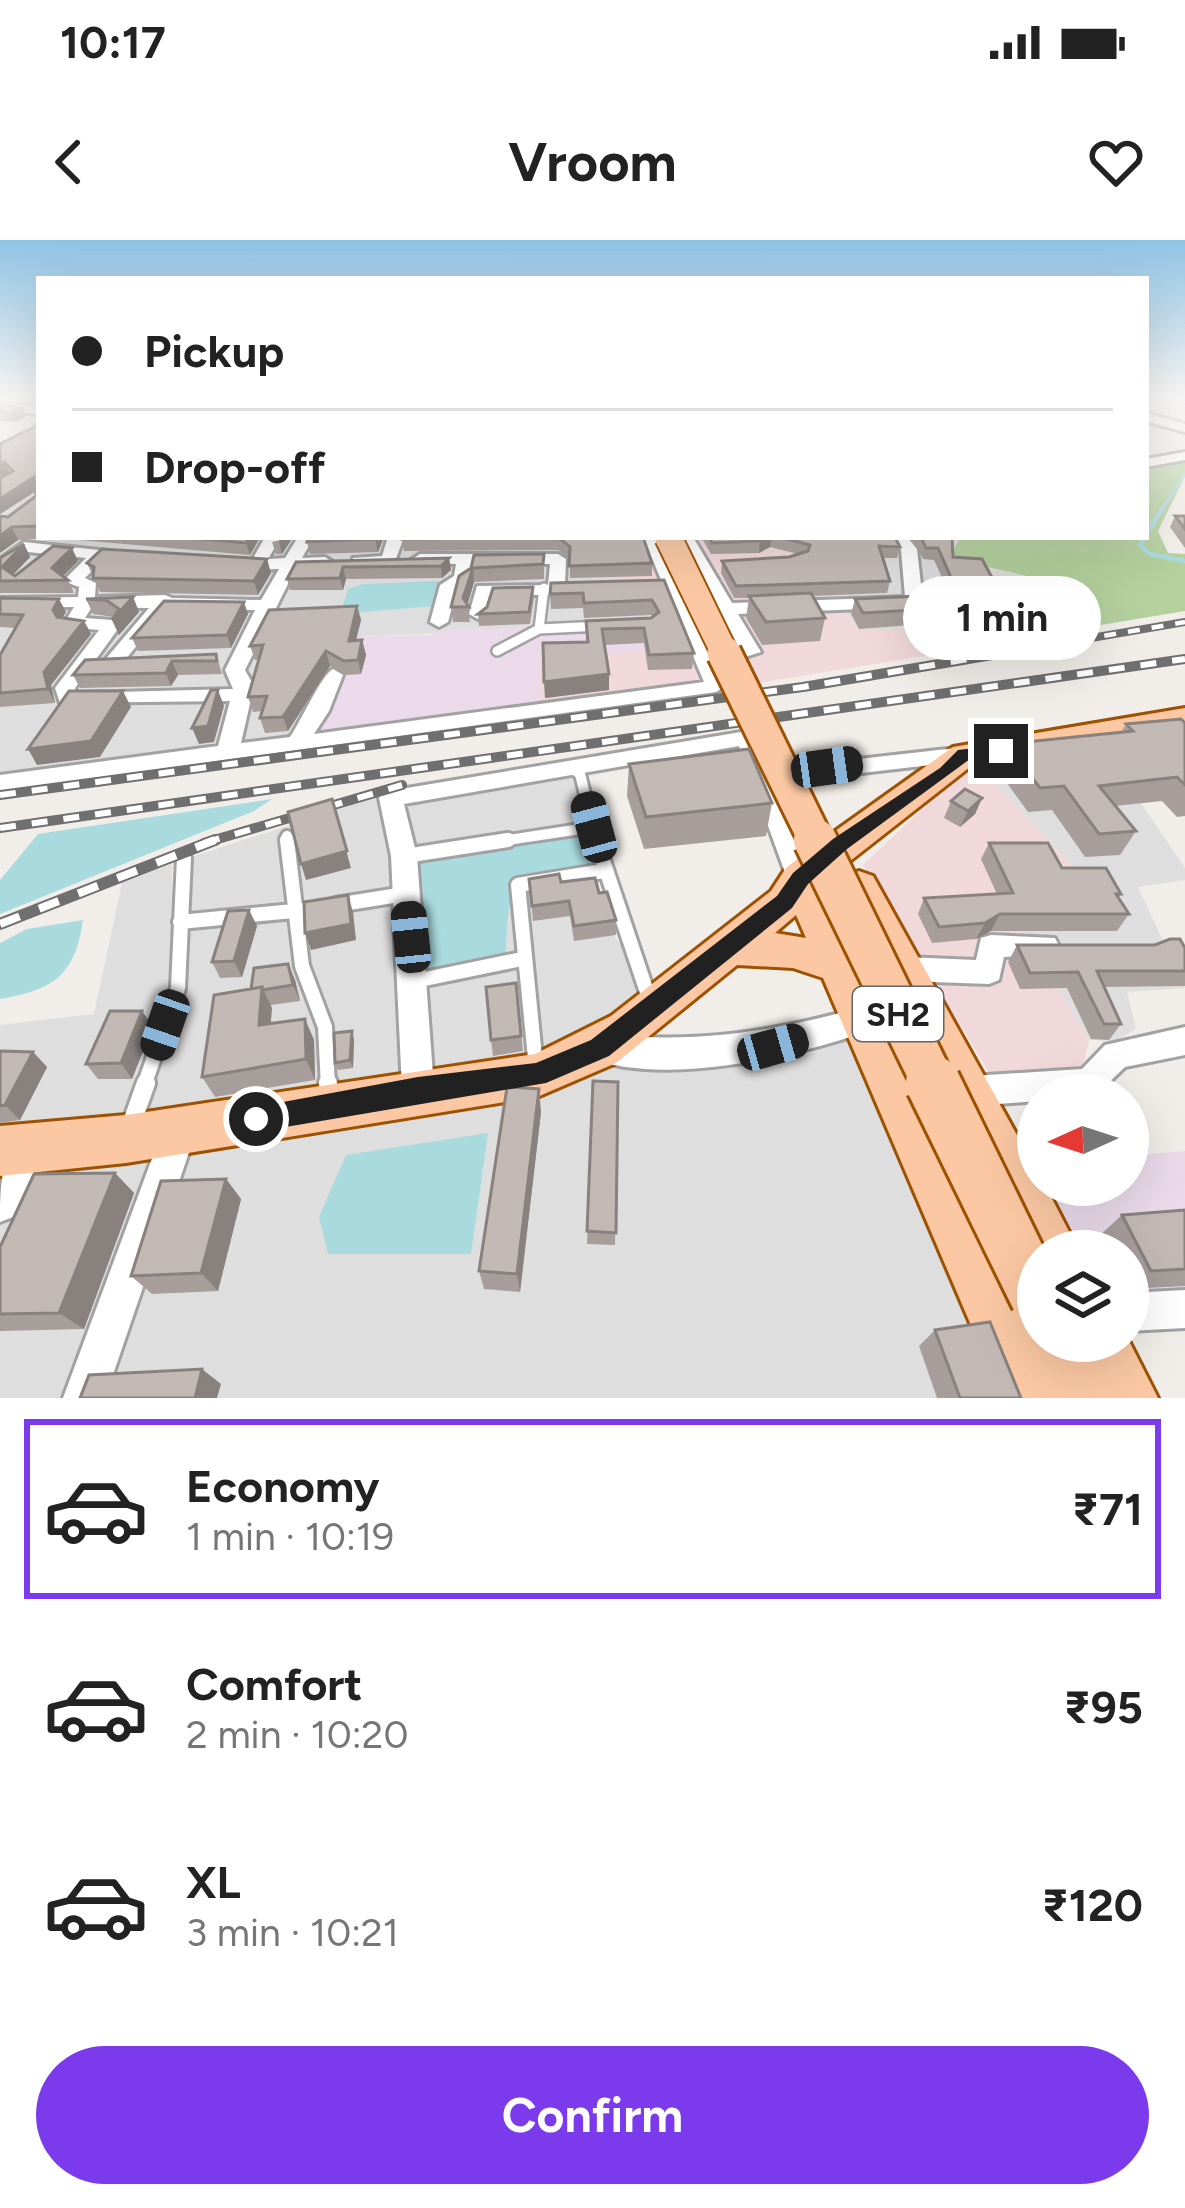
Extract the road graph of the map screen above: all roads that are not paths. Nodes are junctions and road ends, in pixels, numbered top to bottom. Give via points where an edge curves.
1 (1185, 456) edge
2 (1149, 462) edge
3 (126, 540) edge
4 (271, 540) edge
5 (304, 540) edge
6 (395, 540) edge
7 (652, 540) edge
8 (669, 540) edge
9 (687, 540) edge
10 (901, 540) edge
11 (56, 547) junction
12 (106, 555) junction
13 (146, 558) edge
14 (465, 559) junction
15 (388, 561) junction
16 (293, 563) junction
17 (722, 563) edge
18 (228, 564) edge
19 (700, 564) junction
20 (257, 565) junction
21 (0, 568) edge
22 (31, 571) edge
23 (550, 589) junction
24 (600, 590) edge
25 (165, 600) junction
26 (86, 602) junction
27 (0, 603) edge
28 (264, 605) junction
29 (793, 606) junction
30 (725, 609) junction
31 (478, 614) edge
32 (829, 616) edge
33 (440, 622) dead end
34 (612, 626) edge
35 (539, 629) junction
36 (496, 651) dead end
37 (705, 662) junction
38 (86, 663) junction
39 (333, 675) dead end
40 (242, 695) junction
41 (1185, 718) edge
42 (295, 745) junction
43 (227, 754) junction
44 (964, 754) junction
45 (572, 769) junction
46 (762, 777) junction
47 (0, 783) edge
48 (594, 827) junction
49 (287, 836) edge
50 (840, 844) junction
51 (404, 856) junction
52 (184, 858) dead end
53 (603, 871) junction
54 (800, 878) junction
55 (406, 893) junction
56 (297, 911) junction
57 (180, 922) junction
58 (1078, 946) edge
59 (730, 948) junction
60 (522, 959) junction
61 (843, 967) junction
62 (905, 969) junction
63 (415, 981) junction
64 (653, 1010) junction
65 (866, 1019) junction
66 (1185, 1040) edge
67 (600, 1048) junction
68 (537, 1075) junction
69 (418, 1089) junction
70 (971, 1091) junction
71 (329, 1105) junction
72 (180, 1130) junction
73 (126, 1139) junction
74 (14, 1151) edge
75 (0, 1204) edge
76 (1040, 1230) edge
77 (1017, 1255) edge
78 (1185, 1309) edge
79 (1149, 1311) edge
80 (1069, 1362) edge
81 (1107, 1362) edge
82 (84, 1398) edge
83 (1033, 1398) edge
84 (1086, 1398) edge
85 (1126, 1398) edge

1 - 2 street
3 - 12 street
4 - 20 street
5 - 16 street
6 - 15 street
7 - 37 street via 662,585
8 - 77 main road, SH2, bridge
9 - 19 street
10 - 29 street via 909,549 914,602
11 - 12 street
11 - 21 street via 24,547
11 - 22 street
12 - 13 street
12 - 26 street via 71,580 88,584
14 - 15 street
14 - 23 street via 558,559
14 - 33 street
15 - 16 street
16 - 20 street
16 - 28 street
17 - 19 street
18 - 20 street
19 - 30 street
23 - 24 street
23 - 31 street via 483,590
23 - 35 lane
25 - 26 street
25 - 28 street
25 - 38 street via 123,663
26 - 27 street
26 - 38 street via 73,622 112,629
28 - 40 street via 231,657
29 - 30 street
29 - 32 street
30 - 37 street via 751,652
34 - 35 lane
35 - 36 lane
37 - 42 street via 716,686
38 - 40 street via 64,688 68,699
39 - 42 street
40 - 43 street
41 - 44 main road
42 - 43 street
43 - 47 street
44 - 46 street
44 - 50 main road
45 - 46 street via 747,738
45 - 48 lane
45 - 51 street via 392,798
46 - 54 street
48 - 51 lane
48 - 53 lane
49 - 56 lane
50 - 54 main road
50 - 62 main road
51 - 55 street
52 - 57 lane
53 - 60 lane via 518,885
53 - 64 lane
54 - 59 main road
54 - 61 main road
55 - 56 lane
55 - 63 street
56 - 57 lane
56 - 71 lane via 302,966 325,1027
57 - 73 lane via 178,988
58 - 62 street via 991,946 989,972
59 - 61 main road via 793,951
59 - 64 main road
60 - 63 lane
60 - 68 lane
61 - 65 main road
62 - 70 main road
63 - 69 street
64 - 67 main road
65 - 67 street via 773,1047 674,1058
65 - 83 main road
66 - 70 street via 1116,1054 1089,1083
67 - 68 main road
68 - 69 main road
69 - 71 main road
70 - 76 main road
71 - 72 main road
72 - 73 main road
72 - 82 street
73 - 74 main road
74 - 75 street
78 - 79 street
80 - 84 main road
81 - 85 main road

